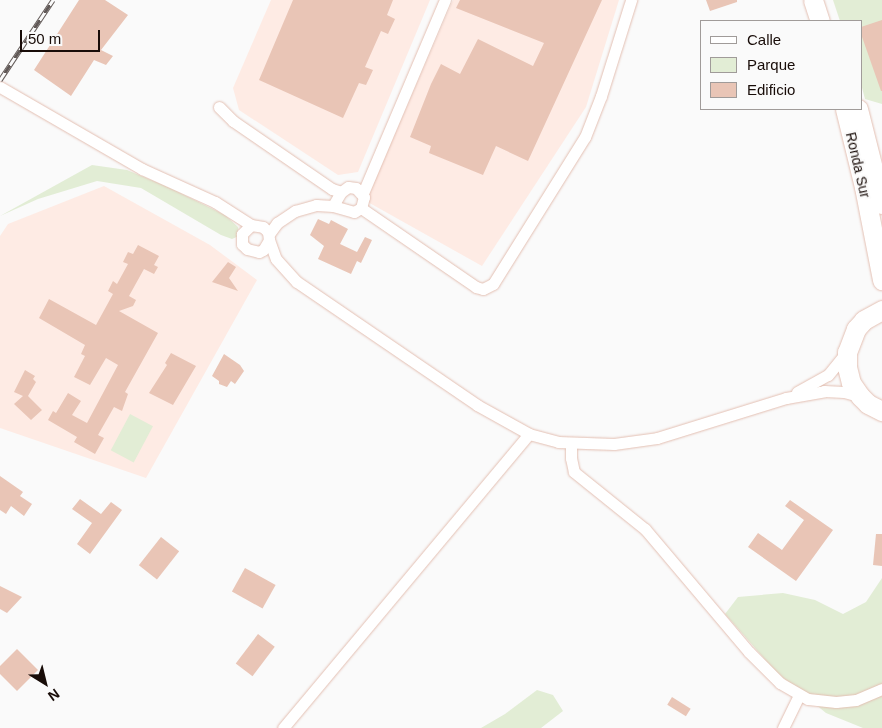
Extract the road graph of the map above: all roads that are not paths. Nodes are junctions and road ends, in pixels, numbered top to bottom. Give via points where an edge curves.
1 (445, 0) edge
2 (631, 0) edge
3 (813, 0) edge
4 (826, 0) edge
5 (820, 20) edge
6 (833, 20) edge
7 (3, 89) edge
8 (219, 107) dead end
9 (844, 110) edge
10 (858, 110) edge
11 (358, 190) junction
12 (337, 199) junction
13 (882, 204) edge
14 (361, 208) junction
15 (260, 234) junction
16 (882, 280) edge
17 (882, 286) edge
18 (878, 311) edge
19 (847, 352) junction
20 (860, 396) junction
21 (786, 398) junction
22 (882, 411) edge
23 (529, 434) junction
24 (571, 444) junction
25 (882, 689) edge
26 (799, 695) junction
27 (283, 728) edge
28 (783, 728) edge

1 - 11 street via 368,181
2 - 14 street via 587,131 493,284 483,289 476,287
3 - 5 main road
4 - 6 main road
7 - 15 street via 142,169 215,202
8 - 12 street
9 - 16 main road, Ronda Sur via 864,187
10 - 13 main road, Ronda Sur
11 - 12 street
11 - 14 street via 364,201
12 - 14 street via 349,213
12 - 15 street via 295,210
15 - 23 street via 276,259 297,282 477,405
17 - 18 main road
18 - 19 main road via 856,329
19 - 20 main road via 851,382
19 - 21 street via 828,375
20 - 21 street via 824,391
20 - 22 main road
21 - 24 street via 656,438 614,444
23 - 24 street
23 - 27 street
24 - 26 street via 574,472 645,529 755,658 780,683
25 - 26 street via 846,702 821,701
26 - 28 street

